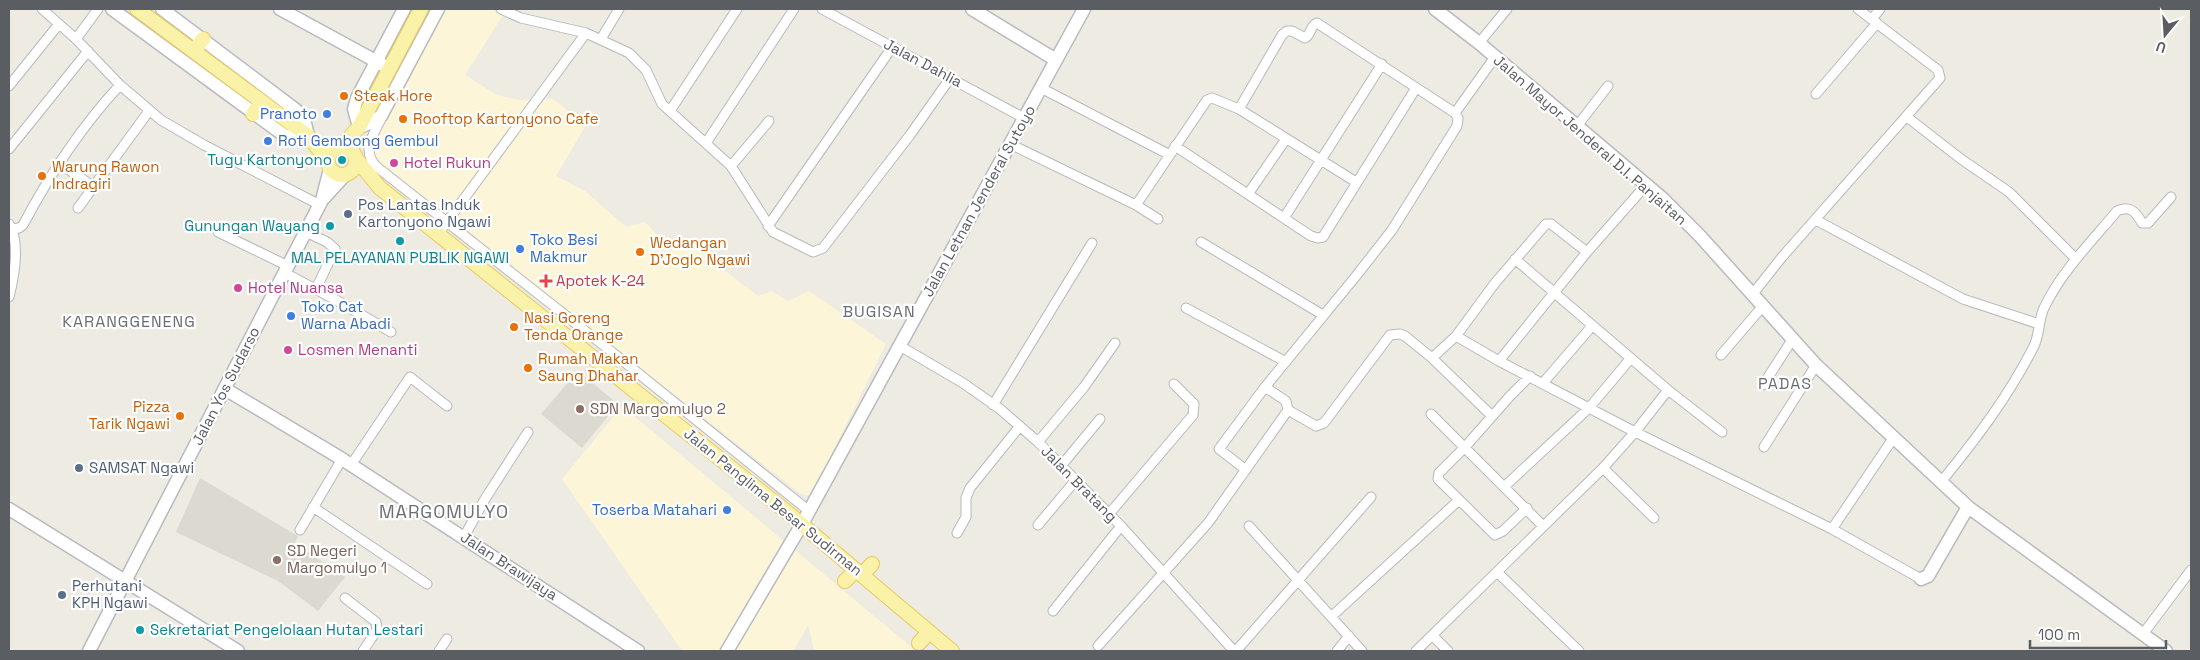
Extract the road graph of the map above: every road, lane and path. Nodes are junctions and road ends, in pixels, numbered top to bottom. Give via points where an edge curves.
1 (42, 9) edge
2 (98, 9) edge
3 (112, 9) edge
4 (137, 9) edge
5 (162, 9) edge
6 (280, 9) edge
7 (404, 9) edge
8 (421, 9) edge
9 (438, 9) edge
10 (501, 9) edge
11 (619, 9) edge
12 (737, 9) edge
13 (794, 9) edge
14 (822, 9) edge
15 (972, 9) edge
16 (1084, 9) edge
17 (1435, 9) edge
18 (1506, 9) edge
19 (1858, 9) edge
20 (1880, 9) edge
21 (1875, 21) junction
22 (59, 24) junction
23 (586, 33) junction
24 (76, 39) junction
25 (203, 39) junction
26 (601, 39) junction
27 (1479, 43) junction
28 (893, 46) junction
29 (88, 51) junction
30 (194, 51) junction
31 (1495, 57) junction
32 (1056, 60) junction
33 (376, 62) junction
34 (1382, 64) junction
35 (390, 69) junction
36 (951, 76) junction
37 (120, 85) junction
38 (9, 86) edge
39 (1608, 86) dead end
40 (1041, 88) junction
41 (1416, 88) junction
42 (1816, 94) dead end
43 (262, 102) junction
44 (1239, 109) junction
45 (149, 111) junction
46 (670, 111) junction
47 (1455, 113) junction
48 (253, 114) junction
49 (1907, 116) junction
50 (1024, 118) junction
51 (382, 119) dead end
52 (769, 121) dead end
53 (1577, 126) junction
54 (359, 127) junction
55 (308, 136) junction
56 (1286, 139) junction
57 (706, 143) junction
58 (1010, 144) junction
59 (1175, 146) junction
60 (339, 147) junction
61 (9, 149) edge
62 (1168, 154) junction
63 (356, 157) junction
64 (1321, 161) junction
65 (59, 163) junction
66 (329, 165) junction
67 (730, 166) junction
68 (346, 175) junction
69 (1356, 182) junction
70 (1646, 185) junction
71 (94, 187) junction
72 (380, 188) junction
73 (1248, 194) junction
74 (2171, 197) dead end
75 (321, 203) junction
76 (1136, 205) junction
77 (78, 208) dead end
78 (1284, 218) junction
79 (1158, 219) dead end
80 (1816, 220) junction
81 (447, 222) junction
82 (10, 226) edge
83 (768, 226) junction
84 (218, 232) dead end
85 (306, 232) junction
86 (438, 234) junction
87 (1201, 242) dead end
88 (1092, 243) dead end
89 (1587, 252) junction
90 (1515, 259) junction
91 (2076, 259) junction
92 (287, 270) junction
93 (316, 289) junction
94 (1555, 292) junction
95 (1752, 295) junction
96 (9, 297) edge
97 (1762, 306) junction
98 (1186, 308) dead end
99 (1323, 314) junction
100 (2039, 324) junction
101 (1592, 326) junction
102 (391, 332) dead end
103 (1456, 336) junction
104 (1792, 340) junction
105 (1115, 343) dead end
106 (900, 346) junction
107 (1721, 355) dead end
108 (1432, 358) junction
109 (1631, 358) junction
110 (1499, 361) junction
111 (1286, 362) junction
112 (1816, 365) junction
113 (1530, 376) junction
114 (1543, 383) junction
115 (1174, 384) dead end
116 (1763, 385) dead end
117 (1265, 386) junction
118 (225, 389) junction
119 (1668, 390) junction
120 (993, 405) junction
121 (447, 406) dead end
122 (1590, 408) junction
123 (1288, 410) junction
124 (1431, 414) dead end
125 (1492, 416) junction
126 (1100, 419) dead end
127 (1020, 426) junction
128 (528, 432) dead end
129 (1635, 432) junction
130 (1722, 432) dead end
131 (1894, 437) junction
132 (1038, 442) junction
133 (1465, 447) junction
134 (1764, 447) dead end
135 (346, 462) junction
136 (1061, 466) junction
137 (1603, 468) junction
138 (1246, 470) junction
139 (1075, 481) junction
140 (1941, 482) junction
141 (1505, 486) junction
142 (1372, 497) dead end
143 (1459, 500) junction
144 (313, 507) junction
145 (1968, 507) junction
146 (1526, 508) junction
147 (9, 509) edge
148 (809, 511) junction
149 (1109, 514) junction
150 (1654, 518) dead end
151 (802, 524) junction
152 (1038, 525) dead end
153 (1121, 526) junction
154 (1249, 526) dead end
155 (1543, 526) junction
156 (1832, 529) junction
157 (300, 530) dead end
158 (957, 534) dead end
159 (464, 538) junction
160 (872, 564) dead end
161 (2191, 570) edge
162 (859, 572) junction
163 (1497, 572) junction
164 (1163, 574) junction
165 (1299, 579) junction
166 (1921, 580) joint
167 (845, 581) dead end
168 (125, 582) junction
169 (427, 584) dead end
170 (345, 598) dead end
171 (1053, 611) dead end
172 (1332, 616) junction
173 (929, 632) junction
174 (2143, 634) junction
175 (1349, 636) junction
176 (1433, 636) junction
177 (447, 639) dead end
178 (919, 643) dead end
179 (1098, 646) dead end
180 (88, 651) edge
181 (238, 651) edge
182 (363, 651) edge
183 (439, 651) edge
184 (638, 651) edge
185 (727, 651) edge
186 (952, 651) edge
187 (1235, 651) edge
188 (1337, 651) edge
189 (1362, 651) edge
190 (1416, 651) edge
191 (1448, 651) edge
192 (1579, 651) edge
193 (2166, 651) edge

1 - 22 street
2 - 24 street
3 - 48 main road
4 - 30 main road
5 - 25 main road
6 - 33 main road
7 - 33 main road
8 - 35 main road
9 - 54 main road via 381,116
10 - 23 street via 521,18
11 - 26 street
12 - 46 street
13 - 57 street
14 - 28 street, Jalan Dahlia
15 - 32 main road
16 - 32 main road, Jalan Letnan Jenderal Sutoyo
17 - 27 main road, Jalan Mayor Jenderal D.I. Panjaitan
18 - 27 street
19 - 21 street
20 - 21 street
21 - 42 street
21 - 49 street via 1941,75
22 - 24 street
22 - 38 street
23 - 26 street
23 - 81 street
24 - 29 street
25 - 30 main road
25 - 55 main road via 296,110 303,118
26 - 46 street via 637,59 646,70 662,104
27 - 31 main road, Jalan Mayor Jenderal D.I. Panjaitan
28 - 36 street, Jalan Dahlia
28 - 83 street
29 - 37 street
29 - 61 street
30 - 43 main road
31 - 47 street
31 - 53 main road, Jalan Mayor Jenderal D.I. Panjaitan
32 - 40 main road, Jalan Letnan Jenderal Sutoyo
33 - 35 main road
33 - 54 main road via 355,104
34 - 41 street
34 - 44 street via 1320,23 1314,24 1305,38 1287,31
34 - 64 street
35 - 54 main road
36 - 50 street, Jalan Dahlia
36 - 83 street via 823,248 813,252 781,238
37 - 45 street
37 - 65 street
39 - 53 street
40 - 50 main road, Jalan Letnan Jenderal Sutoyo
40 - 62 street
41 - 47 street
41 - 69 street
43 - 48 main road
43 - 55 main road
44 - 56 street
44 - 59 street via 1216,99 1207,100
45 - 71 street
45 - 75 street via 178,131
46 - 57 street
47 - 99 street via 1457,126 1392,230
48 - 55 main road via 285,136
49 - 80 street
49 - 91 street via 2009,192
50 - 58 main road, Jalan Letnan Jenderal Sutoyo
51 - 81 street via 369,142 373,163
52 - 67 street
53 - 70 main road, Jalan Mayor Jenderal D.I. Panjaitan
54 - 60 main road
54 - 63 main road
55 - 60 main road
55 - 66 main road
56 - 64 street
56 - 73 street
57 - 67 street
58 - 76 street
58 - 106 main road, Jalan Letnan Jenderal Sutoyo
59 - 62 street
59 - 73 street
60 - 63 main road via 348,148
60 - 66 main road via 330,153
62 - 76 street
63 - 68 main road via 355,168
63 - 72 main road, Jalan Panglima Besar Sudirman
64 - 69 street
64 - 78 street
65 - 71 street
65 - 82 street via 19,228
66 - 68 main road via 336,174
66 - 75 main road, Jalan Yos Sudarso
67 - 83 street
68 - 72 main road, Jalan Panglima Besar Sudirman
68 - 75 main road, Jalan Yos Sudarso
69 - 78 street via 1323,237 1311,236
70 - 89 street
70 - 95 main road, Jalan Mayor Jenderal D.I. Panjaitan via 1700,236
71 - 77 street
72 - 86 main road, Jalan Panglima Besar Sudirman
73 - 78 street
74 - 91 street via 2148,223 2142,223 2136,212 2131,210 2117,211
75 - 85 main road, Jalan Yos Sudarso
76 - 79 street
80 - 95 street
80 - 100 street via 1963,299
81 - 86 street
81 - 148 street
82 - 96 street via 16,255
84 - 92 street
85 - 92 main road, Jalan Yos Sudarso
85 - 93 street via 334,249
86 - 151 main road, Jalan Panglima Besar Sudirman
87 - 99 street
88 - 120 street
89 - 90 street via 1552,224 1546,224
89 - 94 street
90 - 94 street
90 - 103 street
91 - 100 street via 2051,295
92 - 93 street
92 - 118 main road, Jalan Yos Sudarso
93 - 102 street
94 - 101 street
94 - 110 street
95 - 97 main road, Jalan Mayor Jenderal D.I. Panjaitan
97 - 104 main road, Jalan Mayor Jenderal D.I. Panjaitan
97 - 107 street
98 - 111 street
99 - 111 street
100 - 140 street via 2035,346 2009,391 1985,428
101 - 109 street
101 - 114 street
103 - 108 street
103 - 110 street
104 - 112 main road, Jalan Mayor Jenderal D.I. Panjaitan
104 - 116 street
105 - 132 street via 1084,387
106 - 120 street, Jalan Bratang via 963,383
106 - 148 main road, Jalan Letnan Jenderal Sutoyo
108 - 123 street via 1405,336 1390,336 1320,426
108 - 125 street
109 - 119 street
109 - 122 street
110 - 113 street
111 - 117 street
112 - 131 main road, Jalan Mayor Jenderal D.I. Panjaitan
112 - 134 street
113 - 114 street
113 - 125 street
114 - 122 street
115 - 149 street via 1194,404 1192,415
117 - 123 street via 1286,402
117 - 138 street via 1219,449
118 - 135 main road, Jalan Brawijaya
118 - 168 main road, Jalan Yos Sudarso
119 - 129 street
119 - 130 street
120 - 127 street, Jalan Bratang
121 - 135 street via 410,376
122 - 129 street
122 - 141 street
123 - 138 street
124 - 133 street
125 - 133 street
126 - 136 street
127 - 132 street, Jalan Bratang
127 - 158 street via 970,488 966,498 966,516
128 - 159 street
129 - 137 street
129 - 156 street
131 - 140 main road, Jalan Mayor Jenderal D.I. Panjaitan
131 - 156 street
132 - 136 street, Jalan Bratang
133 - 141 street
133 - 143 street via 1438,473 1438,479
135 - 144 street
135 - 159 main road, Jalan Brawijaya
136 - 139 street, Jalan Bratang
137 - 150 street
137 - 155 street
138 - 164 street via 1208,523
139 - 149 street, Jalan Bratang
139 - 152 street
140 - 145 main road, Jalan Mayor Jenderal D.I. Panjaitan
141 - 146 street
142 - 165 street
143 - 146 street via 1496,535
143 - 172 street
144 - 157 street
144 - 169 street
145 - 166 main road via 1928,576
145 - 174 main road, Jalan Mayor Jenderal D.I. Panjaitan
146 - 155 street
147 - 168 main road
148 - 151 main road, Jalan Letnan Jenderal Sutoyo
149 - 153 street, Jalan Bratang
151 - 162 main road, Jalan Panglima Besar Sudirman
151 - 185 main road, Jalan Letnan Jenderal Sutoyo
153 - 164 street, Jalan Bratang
153 - 171 street
154 - 165 street
155 - 163 street
156 - 166 street
159 - 184 main road, Jalan Brawijaya
160 - 162 main road
161 - 174 street
162 - 167 main road
162 - 173 main road, Jalan Panglima Besar Sudirman
163 - 176 street
163 - 192 street
164 - 179 street
164 - 187 street, Jalan Bratang
165 - 172 street
165 - 187 street
168 - 180 main road, Jalan Yos Sudarso
168 - 181 main road
170 - 182 street via 376,622 377,630
172 - 175 street
173 - 178 main road
173 - 186 main road, Jalan Panglima Besar Sudirman
174 - 193 main road, Jalan Mayor Jenderal D.I. Panjaitan
175 - 188 street
175 - 189 street
176 - 190 street
176 - 191 street
177 - 183 street

